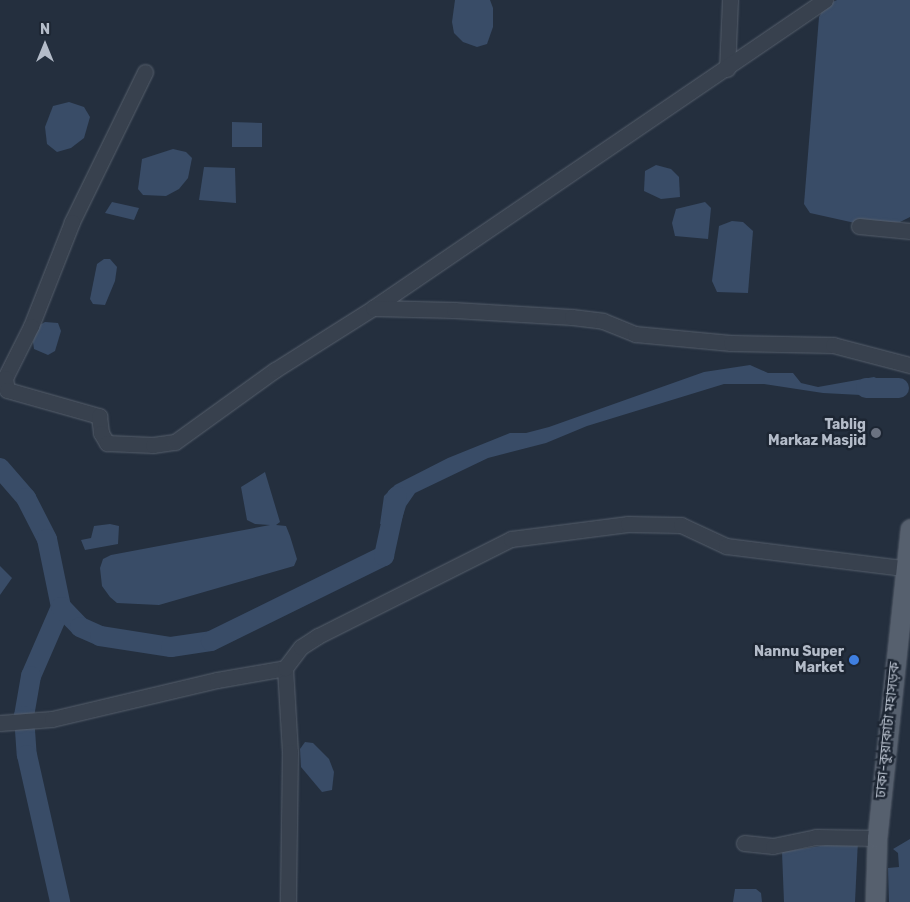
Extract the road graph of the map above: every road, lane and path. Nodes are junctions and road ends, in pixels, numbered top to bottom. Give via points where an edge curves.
1 (730, 0) edge
2 (825, 0) edge
3 (727, 69) junction
4 (144, 72) dead end
5 (859, 226) dead end
6 (910, 231) edge
7 (373, 308) junction
8 (6, 358) edge
9 (910, 365) edge
10 (910, 529) edge
11 (908, 568) edge
12 (285, 668) junction
13 (0, 723) edge
14 (877, 838) junction
15 (744, 843) dead end
16 (288, 902) edge
17 (875, 902) edge

1 - 3 street
2 - 3 street
3 - 7 street via 520,205
4 - 8 street via 72,222 31,326
5 - 6 street
7 - 8 street via 275,370 168,444 108,443 101,433 102,419 94,413 7,390
7 - 9 street via 572,318 603,321 635,334 731,342 832,345
10 - 11 main road, ঢাকা-কুয়াকাটা মহাসড়ক
11 - 12 street via 726,546 681,525 628,524 511,539 318,636 301,647
11 - 14 main road, ঢাকা-কুয়াকাটা মহাসড়ক
12 - 13 street via 217,680 52,719
12 - 16 street via 290,760
14 - 15 street via 816,837 773,846
14 - 17 main road, ঢাকা-কুয়াকাটা মহাসড়ক

